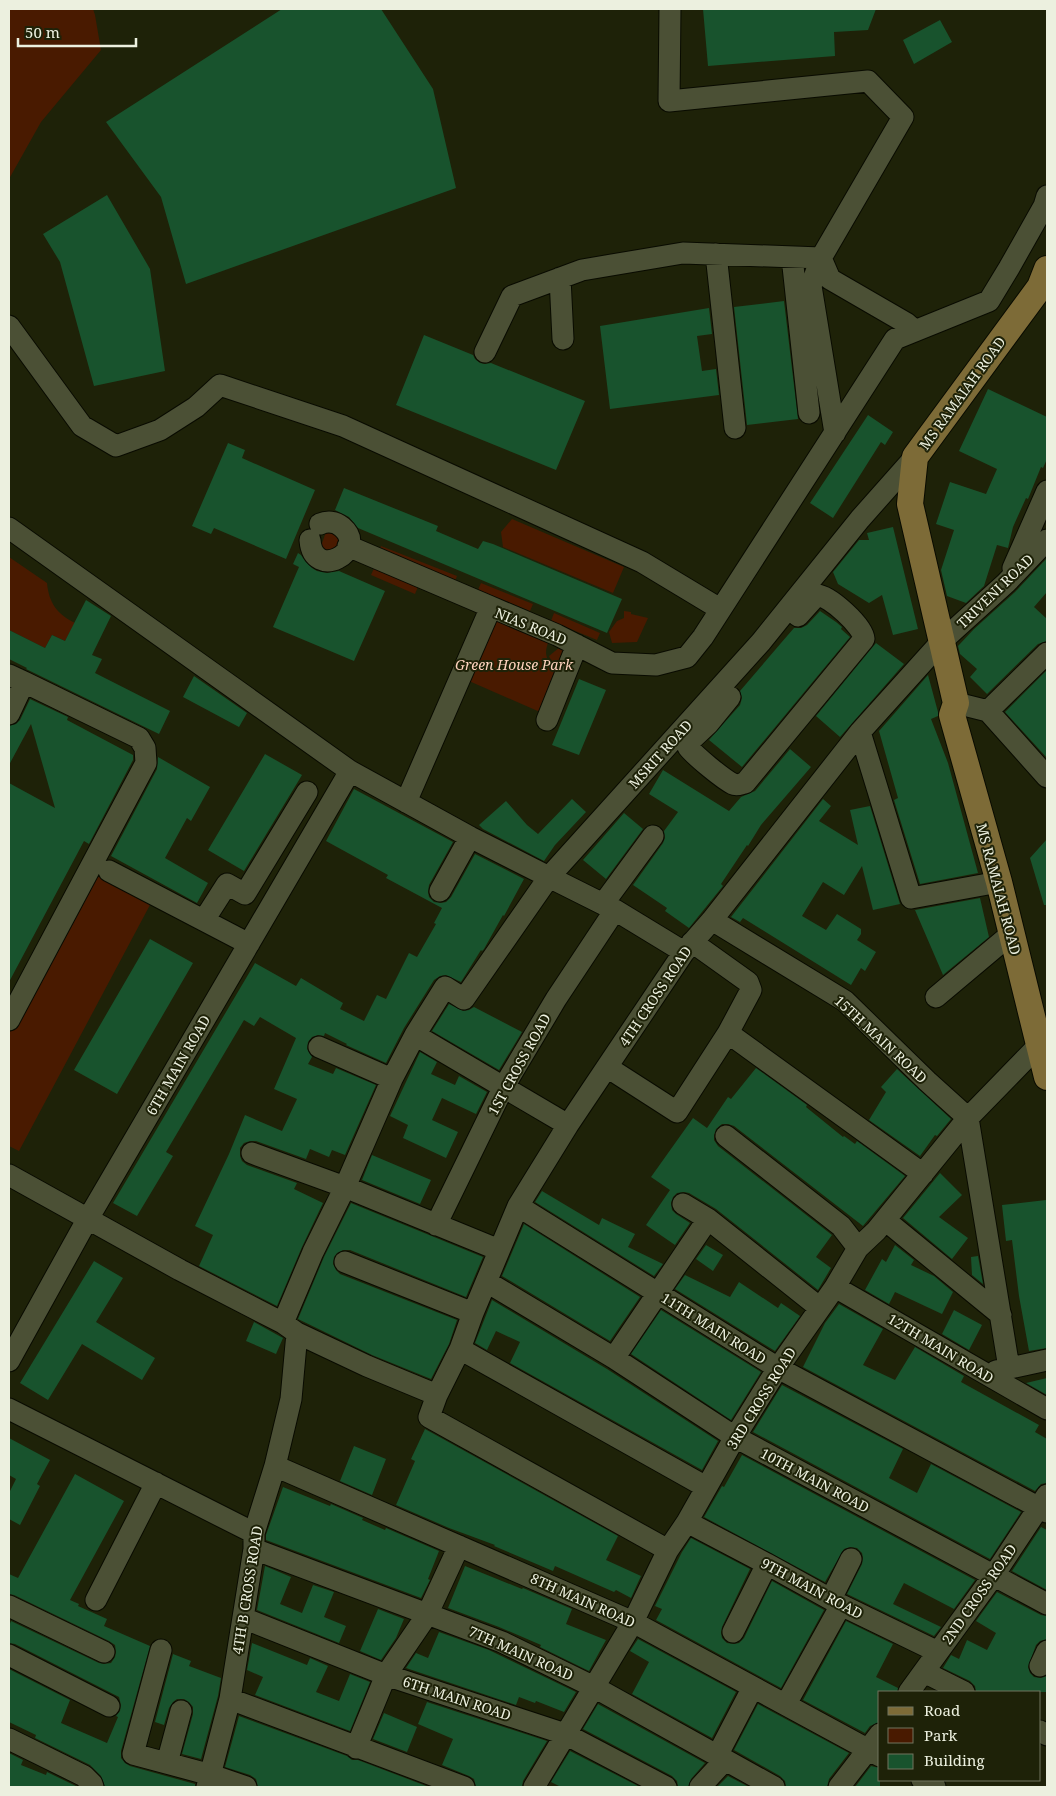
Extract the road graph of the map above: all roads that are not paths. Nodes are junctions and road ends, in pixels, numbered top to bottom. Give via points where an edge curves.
1 (670, 9) edge
2 (1047, 196) edge
3 (716, 254) junction
4 (792, 257) junction
5 (821, 258) junction
6 (1047, 269) edge
7 (560, 278) junction
8 (9, 326) edge
9 (914, 330) junction
10 (563, 339) dead end
11 (485, 352) dead end
12 (810, 413) dead end
13 (735, 428) dead end
14 (834, 433) junction
15 (915, 457) junction
16 (1047, 491) edge
17 (910, 504) junction
18 (871, 508) junction
19 (9, 528) edge
20 (1047, 540) edge
21 (348, 546) junction
22 (1006, 583) junction
23 (491, 607) junction
24 (720, 609) junction
25 (942, 641) junction
26 (577, 645) junction
27 (765, 646) junction
28 (1047, 653) edge
29 (16, 679) edge
30 (956, 703) junction
31 (988, 711) junction
32 (9, 714) edge
33 (546, 720) dead end
34 (860, 732) junction
35 (350, 771) junction
36 (1047, 777) edge
37 (308, 792) dead end
38 (406, 802) junction
39 (653, 836) dead end
40 (470, 837) junction
41 (109, 871) dead end
42 (549, 877) junction
43 (999, 882) junction
44 (440, 891) dead end
45 (609, 907) junction
46 (204, 920) junction
47 (712, 920) junction
48 (1011, 934) junction
49 (249, 944) junction
50 (688, 947) junction
51 (936, 996) dead end
52 (1047, 1014) edge
53 (9, 1020) edge
54 (728, 1033) junction
55 (415, 1036) junction
56 (1039, 1045) junction
57 (320, 1047) dead end
58 (608, 1067) junction
59 (1047, 1077) edge
60 (392, 1079) junction
61 (503, 1088) junction
62 (968, 1118) junction
63 (568, 1126) junction
64 (726, 1136) dead end
65 (252, 1153) dead end
66 (922, 1174) junction
67 (9, 1175) edge
68 (344, 1186) junction
69 (683, 1204) dead end
70 (518, 1206) junction
71 (89, 1219) junction
72 (708, 1219) junction
73 (885, 1220) junction
74 (436, 1225) junction
75 (858, 1248) junction
76 (499, 1250) junction
77 (345, 1262) dead end
78 (487, 1282) junction
79 (835, 1287) junction
80 (657, 1293) junction
81 (820, 1308) junction
82 (473, 1313) junction
83 (1001, 1315) junction
84 (290, 1328) junction
85 (460, 1349) junction
86 (614, 1358) junction
87 (1047, 1360) edge
88 (9, 1361) edge
89 (778, 1368) junction
90 (1009, 1368) junction
91 (985, 1374) junction
92 (9, 1394) edge
93 (437, 1395) junction
94 (9, 1409) edge
95 (1047, 1410) edge
96 (40, 1412) dead end
97 (735, 1437) junction
98 (275, 1466) junction
99 (156, 1484) junction
100 (706, 1487) junction
101 (1044, 1505) edge
102 (687, 1522) junction
103 (254, 1541) junction
104 (459, 1546) junction
105 (668, 1550) junction
106 (851, 1560) dead end
107 (767, 1564) junction
108 (994, 1575) junction
109 (96, 1600) dead end
110 (836, 1602) junction
111 (1047, 1604) edge
112 (9, 1606) edge
113 (427, 1615) junction
114 (243, 1618) junction
115 (633, 1622) junction
116 (733, 1632) dead end
117 (161, 1650) dead end
118 (104, 1652) dead end
119 (938, 1652) junction
120 (9, 1655) edge
121 (924, 1672) junction
122 (386, 1675) junction
123 (594, 1687) junction
124 (753, 1687) junction
125 (910, 1691) edge
126 (962, 1691) edge
127 (230, 1699) junction
128 (786, 1704) junction
129 (109, 1706) dead end
130 (181, 1711) dead end
131 (565, 1734) junction
132 (9, 1740) edge
133 (876, 1746) edge
134 (356, 1748) junction
135 (721, 1758) junction
136 (167, 1763) junction
137 (209, 1781) edge
138 (924, 1781) edge
139 (93, 1787) edge
140 (246, 1787) edge
141 (464, 1787) edge
142 (534, 1787) edge
143 (666, 1787) edge
144 (700, 1787) edge
145 (774, 1787) edge
146 (838, 1787) edge
147 (936, 1787) edge

1 - 5 street via 668,101 868,81 903,117
2 - 9 street, NIAS ROAD via 989,301
3 - 4 street
3 - 7 street via 683,253 582,270
3 - 13 street
4 - 5 street
4 - 12 street
5 - 9 street via 830,279
5 - 14 street via 811,286
6 - 15 main road, MS RAMAIAH ROAD via 1040,287
7 - 10 street
7 - 11 street via 512,296
8 - 24 street via 82,426 116,446 160,430 196,407 220,385 343,426 642,562
9 - 14 street, NIAS ROAD via 895,339
14 - 24 street, NIAS ROAD
15 - 17 main road, MS RAMAIAH ROAD
15 - 18 street, MSRIT ROAD
16 - 22 street
17 - 18 street
17 - 25 main road, MS RAMAIAH ROAD
18 - 27 street, MSRIT ROAD
19 - 35 street
20 - 22 street, TRIVENI ROAD
21 - 21 street via 347,533 338,524 326,522 315,532 310,546 323,560 330,561 342,557
21 - 23 street
22 - 25 street, TRIVENI ROAD
23 - 26 street, NIAS ROAD
23 - 38 street, NIAS ROAD
24 - 26 street, NIAS ROAD via 687,657 656,665 612,663
25 - 30 main road, MS RAMAIAH ROAD
25 - 34 street, 4TH CROSS ROAD
26 - 33 street
27 - 27 street via 818,595 831,600 858,626 864,637 745,783 736,785 691,752 688,745 708,724
27 - 42 street, MSRIT ROAD
28 - 31 street
29 - 32 street
29 - 53 street via 139,738 145,748 146,763
30 - 31 street
30 - 43 main road, MS RAMAIAH ROAD via 952,715
30 - 52 main road, MS RAMAIAH ROAD via 969,713
31 - 36 street
34 - 43 street via 911,898
34 - 47 street, 4TH CROSS ROAD
35 - 38 street
35 - 49 street, 6TH MAIN ROAD
37 - 46 street via 245,894 227,884
38 - 40 street
39 - 45 street, 1ST CROSS ROAD
40 - 42 street
40 - 44 street
41 - 46 street
42 - 45 street
42 - 55 street, MSRIT ROAD via 464,999 445,987
43 - 48 main road, MS RAMAIAH ROAD
45 - 50 street
45 - 61 street, 1ST CROSS ROAD
46 - 49 street
47 - 50 street, 4TH CROSS ROAD
47 - 62 street, 15TH MAIN ROAD via 844,1001
48 - 51 street
48 - 56 main road, MS RAMAIAH ROAD
49 - 71 street, 6TH MAIN ROAD
50 - 54 street via 748,982 750,990
50 - 58 street, 4TH CROSS ROAD
54 - 58 street via 677,1112
54 - 66 street
55 - 60 street, 4TH B CROSS ROAD
55 - 61 street
56 - 59 main road, MS RAMAIAH ROAD
56 - 62 street, 3RD CROSS ROAD
57 - 60 street
58 - 63 street, 4TH CROSS ROAD
60 - 68 street, 4TH B CROSS ROAD
61 - 63 street
61 - 74 street, 1ST CROSS ROAD
62 - 66 street, 3RD CROSS ROAD
62 - 83 street
63 - 70 street, 4TH CROSS ROAD
64 - 75 street via 841,1226
65 - 68 street
66 - 73 street, 3RD CROSS ROAD
67 - 71 street
68 - 74 street
68 - 84 street, 4TH B CROSS ROAD via 313,1252
69 - 72 street
70 - 76 street, 4TH CROSS ROAD
70 - 80 street, 11TH MAIN ROAD
71 - 84 street
71 - 88 street, 6TH MAIN ROAD
72 - 80 street
72 - 81 street
73 - 75 street, 3RD CROSS ROAD
73 - 83 street
74 - 76 street
75 - 79 street, 3RD CROSS ROAD
76 - 78 street, 4TH CROSS ROAD
77 - 82 street
78 - 82 street, 4TH CROSS ROAD
78 - 86 street, 10TH MAIN ROAD
79 - 81 street, 3RD CROSS ROAD
79 - 91 street, 12TH MAIN ROAD
80 - 86 street
80 - 89 street, 11TH MAIN ROAD
81 - 89 street, 3RD CROSS ROAD
82 - 85 street, 4TH CROSS ROAD
83 - 90 street
84 - 93 street via 367,1366
84 - 98 street, 4TH B CROSS ROAD via 291,1399
85 - 93 street, 4TH CROSS ROAD
85 - 100 street
86 - 97 street, 10TH MAIN ROAD
87 - 90 street
89 - 97 street, 3RD CROSS ROAD
89 - 101 street, 11TH MAIN ROAD
90 - 91 street
91 - 95 street, 12TH MAIN ROAD
92 - 96 street
93 - 105 street, 4TH CROSS ROAD via 429,1416
94 - 99 street, 7TH MAIN ROAD
97 - 100 street, 3RD CROSS ROAD
97 - 108 street, 10TH MAIN ROAD
98 - 103 street, 4TH B CROSS ROAD
98 - 104 street, 8TH MAIN ROAD
99 - 103 street, 7TH MAIN ROAD
99 - 109 street
100 - 102 street, 3RD CROSS ROAD
101 - 108 street, 2ND CROSS ROAD
102 - 105 street, 3RD CROSS ROAD
102 - 107 street, 9TH MAIN ROAD
103 - 113 street, 7TH MAIN ROAD
103 - 114 street, 4TH B CROSS ROAD
104 - 113 street
104 - 115 street, 8TH MAIN ROAD
105 - 115 street, 3RD CROSS ROAD
106 - 110 street
107 - 110 street, 9TH MAIN ROAD
107 - 116 street
108 - 111 street, 10TH MAIN ROAD
108 - 119 street, 2ND CROSS ROAD
110 - 119 street, 9TH MAIN ROAD
110 - 128 street
112 - 118 street
113 - 122 street
113 - 123 street, 7TH MAIN ROAD via 502,1642
114 - 122 street, 6TH MAIN ROAD
114 - 127 street, 4TH B CROSS ROAD
115 - 123 street, 3RD CROSS ROAD
115 - 124 street, 8TH MAIN ROAD
117 - 136 street via 133,1754
119 - 121 street, 2ND CROSS ROAD
120 - 129 street
121 - 125 street, 2ND CROSS ROAD
121 - 126 street
122 - 131 street, 6TH MAIN ROAD
122 - 134 street
123 - 131 street, 3RD CROSS ROAD
123 - 135 street, 7TH MAIN ROAD
124 - 128 street, 8TH MAIN ROAD
124 - 135 street
127 - 134 street
127 - 137 street, 4TH B CROSS ROAD
128 - 133 street, 8TH MAIN ROAD
130 - 136 street
131 - 142 street, 3RD CROSS ROAD
131 - 143 street, 6TH MAIN ROAD
132 - 139 street via 84,1776
133 - 146 street
134 - 141 street
135 - 144 street
135 - 145 street, 7TH MAIN ROAD
136 - 137 street
137 - 140 street
138 - 147 street

